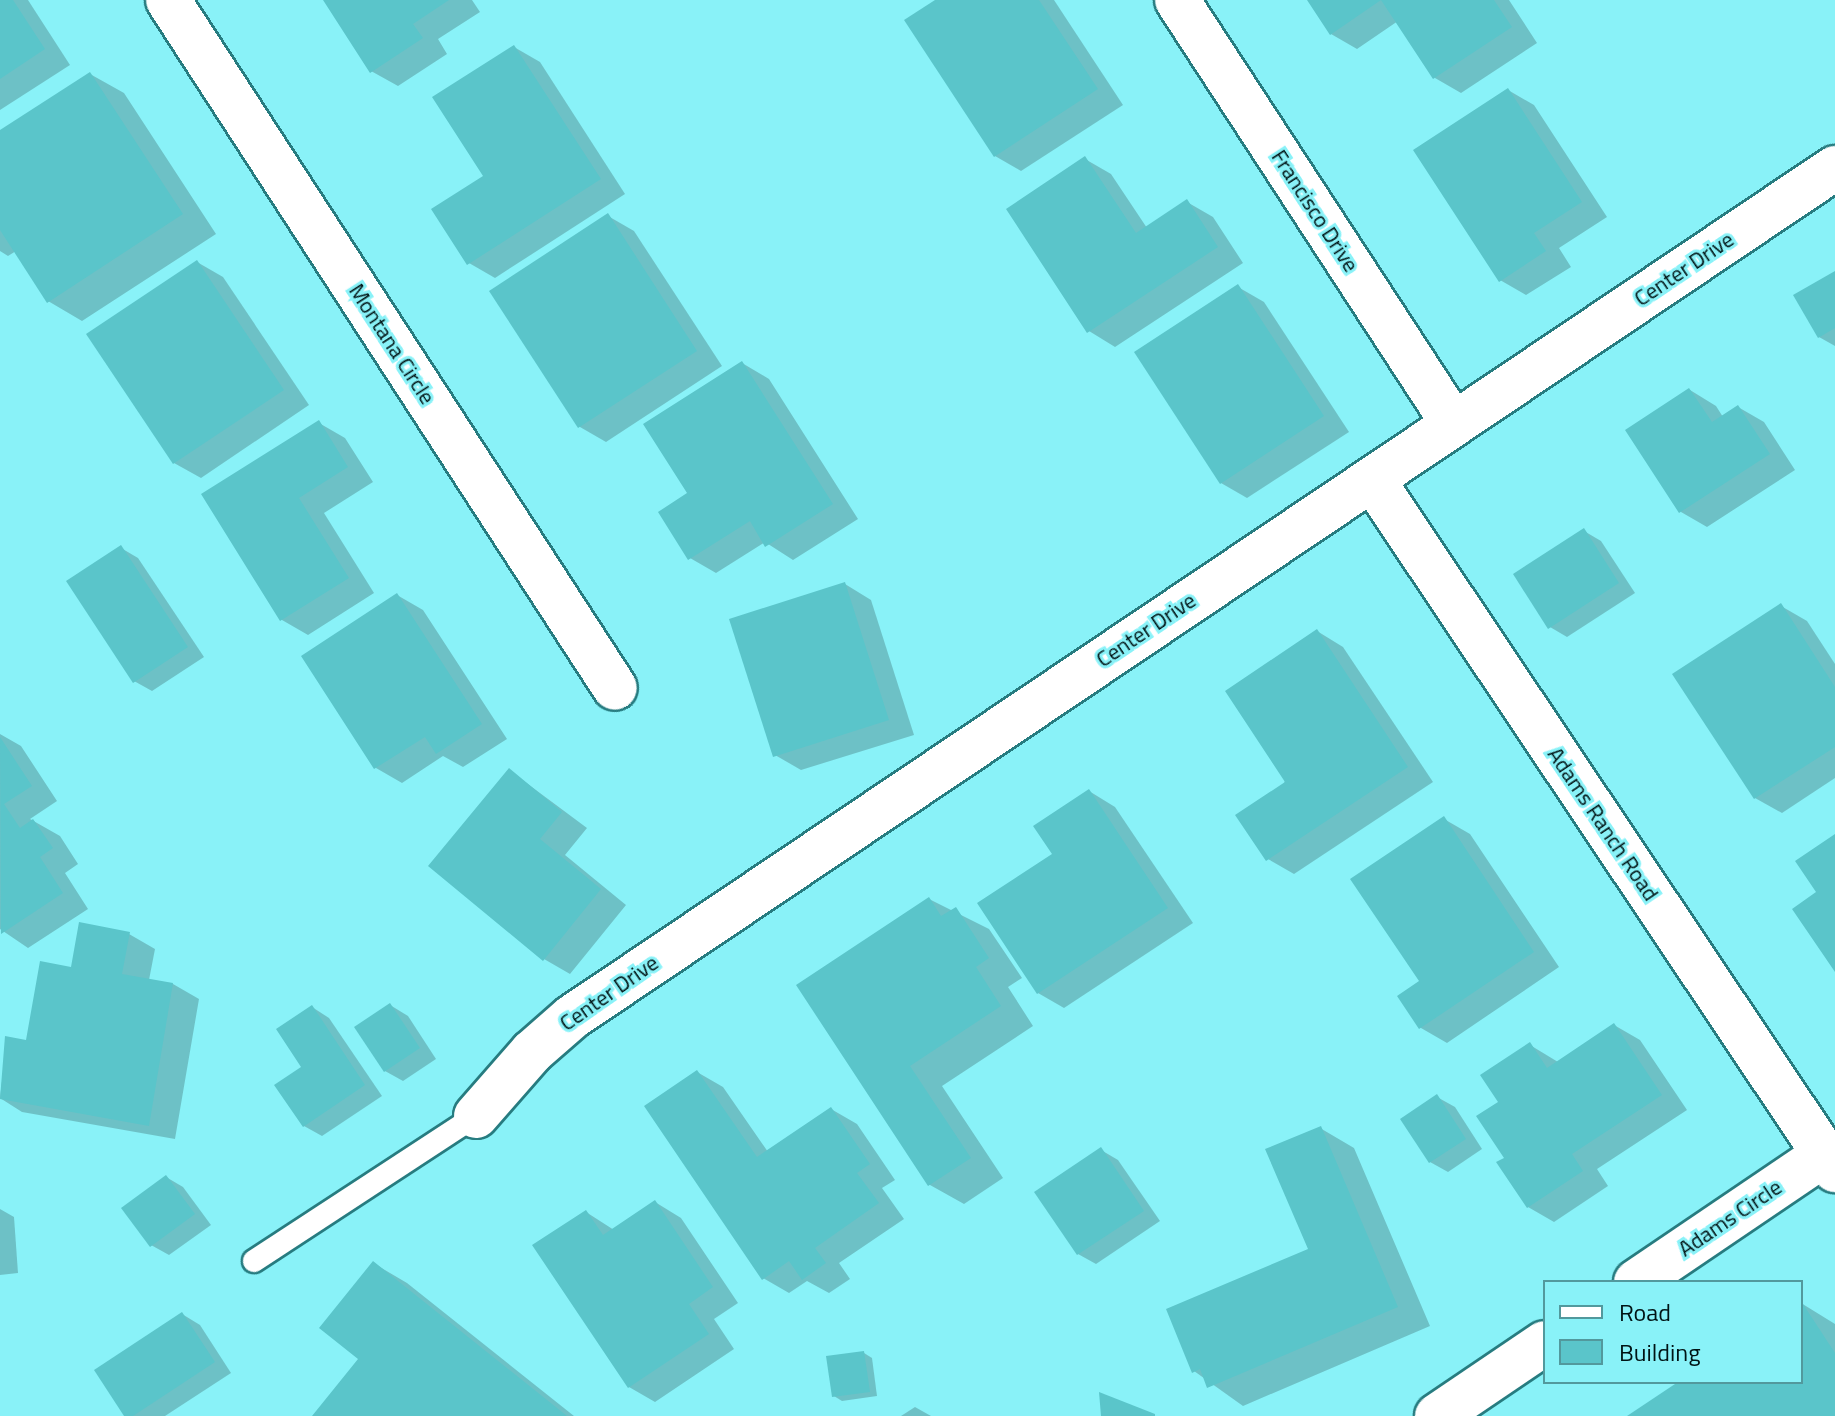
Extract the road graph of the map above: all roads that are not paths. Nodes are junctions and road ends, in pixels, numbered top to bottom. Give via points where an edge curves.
1 (168, 0) edge
2 (1177, 0) edge
3 (1835, 168) edge
4 (1453, 423) junction
5 (1372, 479) junction
6 (615, 688) dead end
7 (476, 1116) joint
8 (1830, 1162) edge
9 (254, 1261) dead end
10 (1639, 1280) edge
11 (1543, 1344) edge
12 (1437, 1416) edge

1 - 6 street, Montana Circle
2 - 4 street, Francisco Drive
3 - 4 street, Center Drive
4 - 5 street, Center Drive
5 - 7 street, Center Drive via 572,1017 532,1052
5 - 8 street, Adams Ranch Road
7 - 9 lane
8 - 10 street, Adams Circle
11 - 12 street

